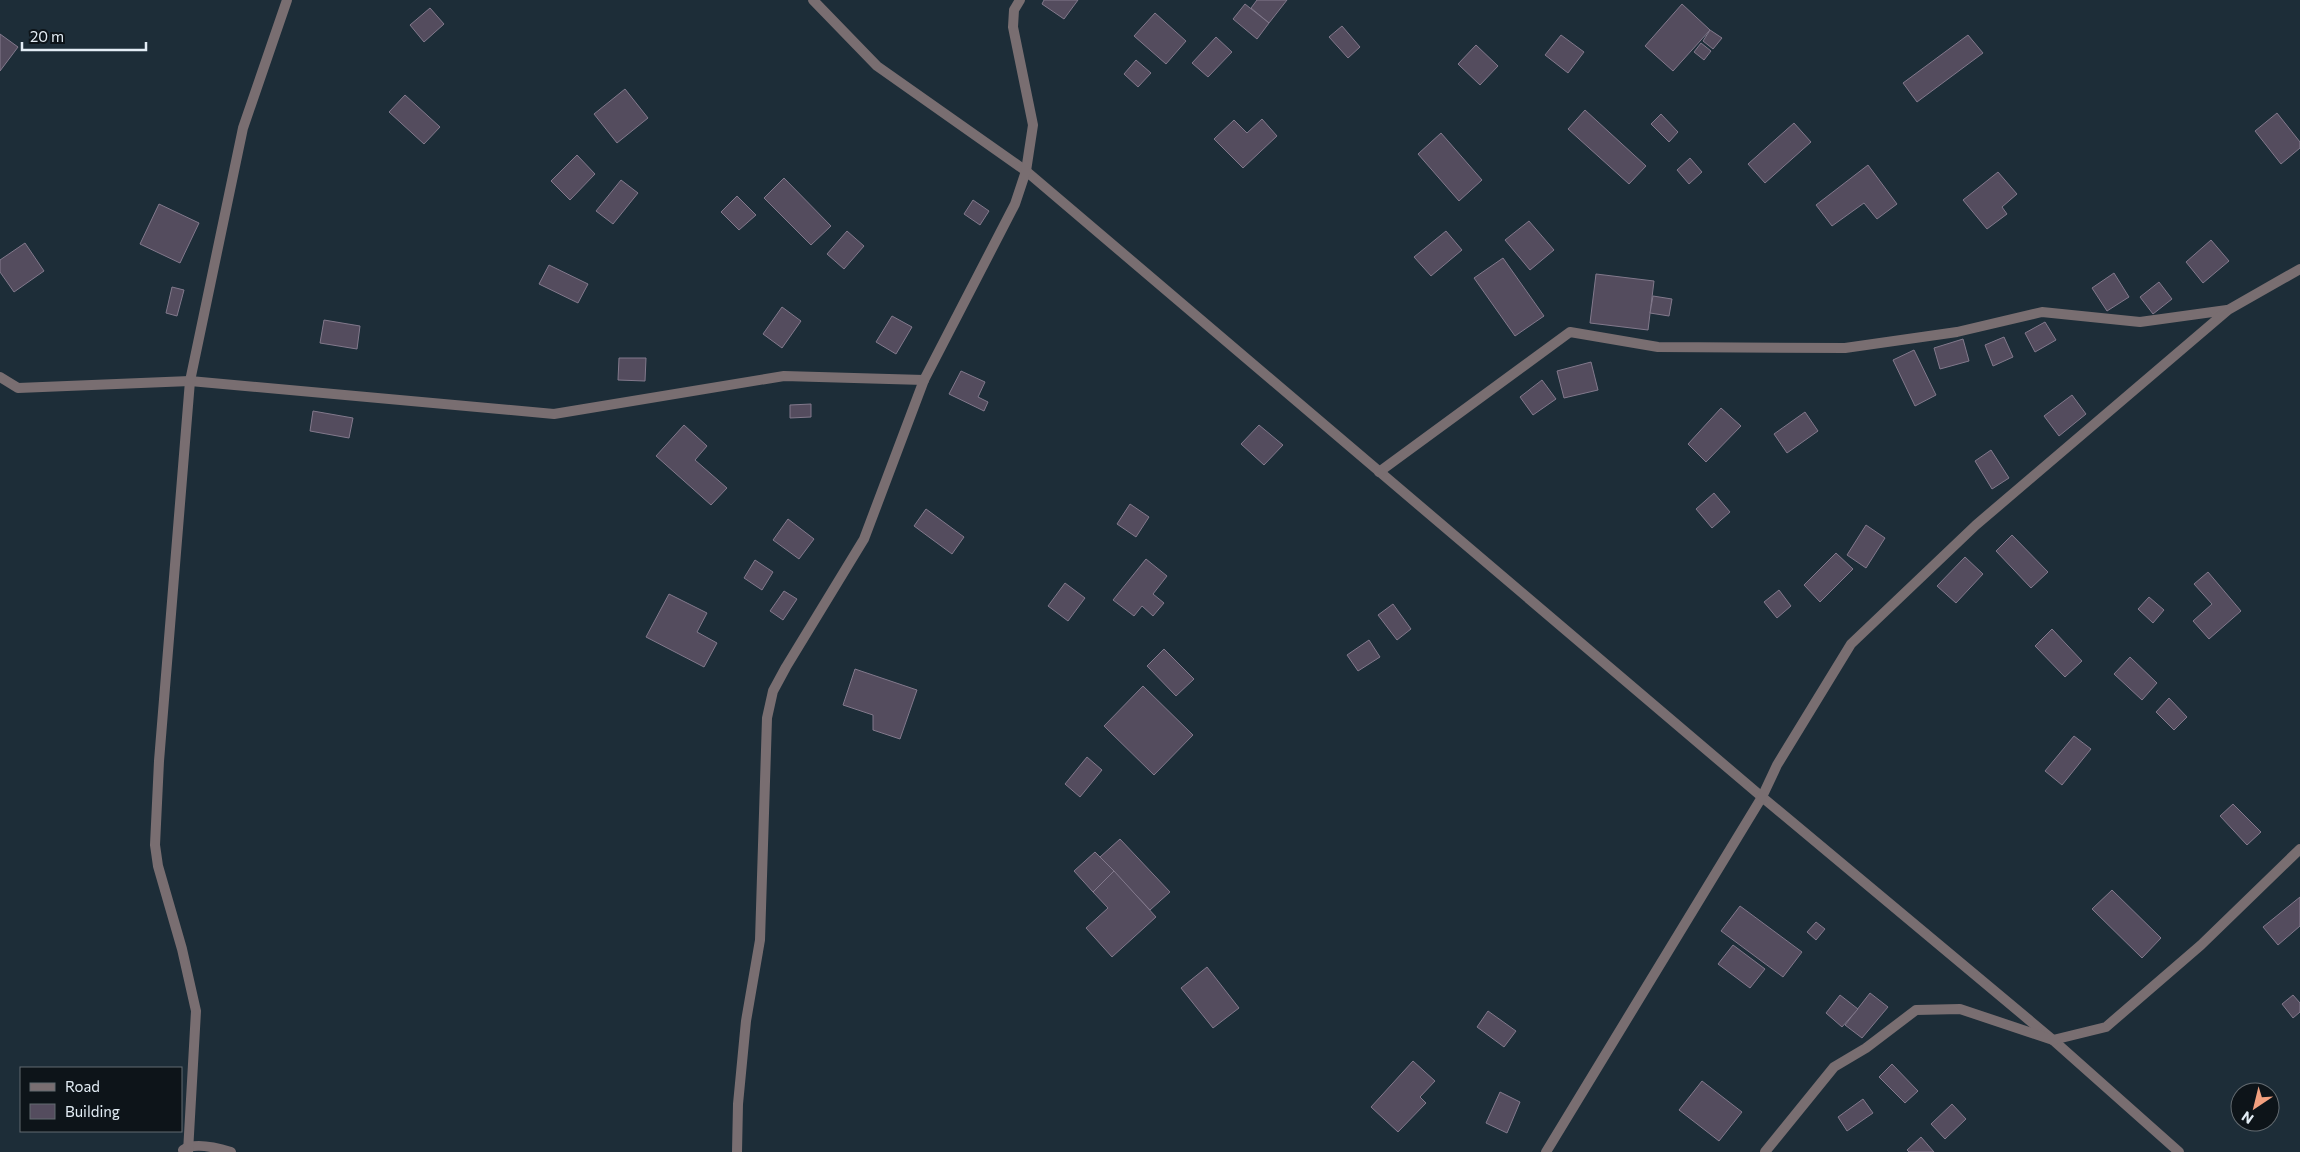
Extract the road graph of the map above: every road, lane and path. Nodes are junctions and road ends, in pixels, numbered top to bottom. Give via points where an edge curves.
1 (287, 0) edge
2 (813, 0) edge
3 (1020, 0) edge
4 (1026, 171) junction
5 (2300, 269) edge
6 (2228, 310) junction
7 (0, 377) edge
8 (190, 380) junction
9 (924, 380) junction
10 (1379, 472) junction
11 (1762, 797) junction
12 (2300, 849) edge
13 (2053, 1040) junction
14 (185, 1150) edge
15 (231, 1152) edge
16 (737, 1152) edge
17 (1546, 1152) edge
18 (1765, 1152) edge
19 (2179, 1152) edge

1 - 8 street via 243,128
2 - 4 street via 877,66
3 - 4 street via 1014,10 1013,27 1033,125
4 - 9 street via 1015,204
4 - 10 street
5 - 6 street
6 - 10 street via 2140,322 2042,312 1957,332 1845,348 1658,347 1570,332
6 - 11 street via 1976,525 1851,644 1777,765
7 - 8 street via 18,388
8 - 9 street via 554,414 784,376
8 - 14 street via 155,846 196,1011
9 - 16 street via 864,539 773,691 766,718 760,940 746,1021
10 - 11 street
11 - 13 street
11 - 17 street
12 - 13 street via 2201,945 2106,1026
13 - 18 street via 1960,1009 1916,1010 1866,1048 1834,1067
13 - 19 street
14 - 15 street via 217,1148

